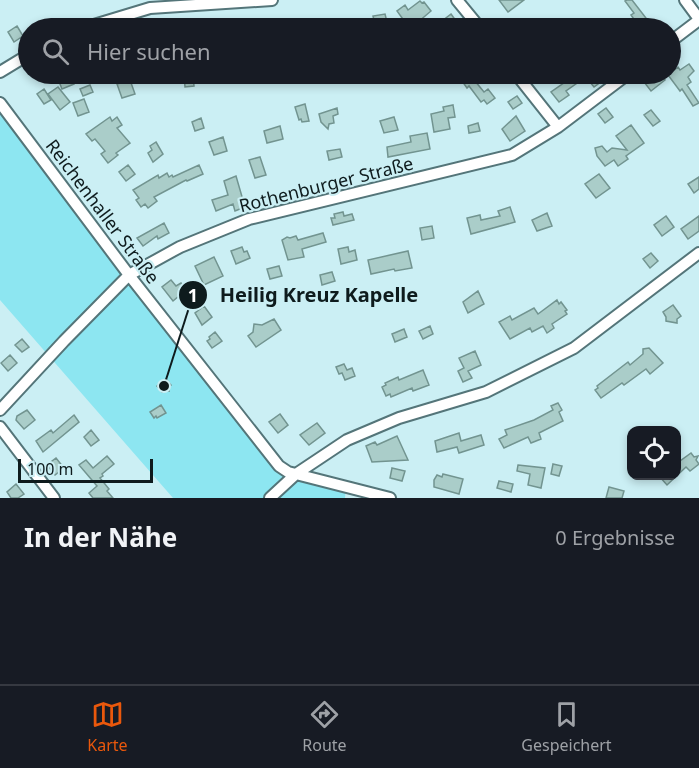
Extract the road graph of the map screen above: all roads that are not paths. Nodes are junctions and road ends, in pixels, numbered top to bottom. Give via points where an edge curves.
1 (272, 0) edge
2 (457, 0) edge
3 (685, 0) edge
4 (117, 18) edge
5 (472, 18) edge
6 (699, 20) edge
7 (681, 34) edge
8 (18, 61) edge
9 (0, 72) edge
10 (524, 84) edge
11 (615, 84) edge
12 (0, 103) edge
13 (558, 127) junction
14 (699, 253) edge
15 (129, 275) junction
16 (0, 410) edge
17 (0, 427) edge
18 (296, 474) junction
19 (54, 498) edge
20 (270, 498) edge
21 (390, 498) edge

1 - 4 street via 150,8
2 - 5 street
3 - 6 street
6 - 7 street
8 - 9 street
10 - 13 street
11 - 13 street, Rothenburger Straße
12 - 15 street, Reichenhaller Straße
13 - 15 street, Rothenburger Straße via 512,155 249,219 180,247
14 - 18 street via 574,348 486,392 399,418 347,440
15 - 16 street, Rothenburger Straße
15 - 18 street, Reichenhaller Straße via 279,466
17 - 19 street
18 - 20 street
18 - 21 street

